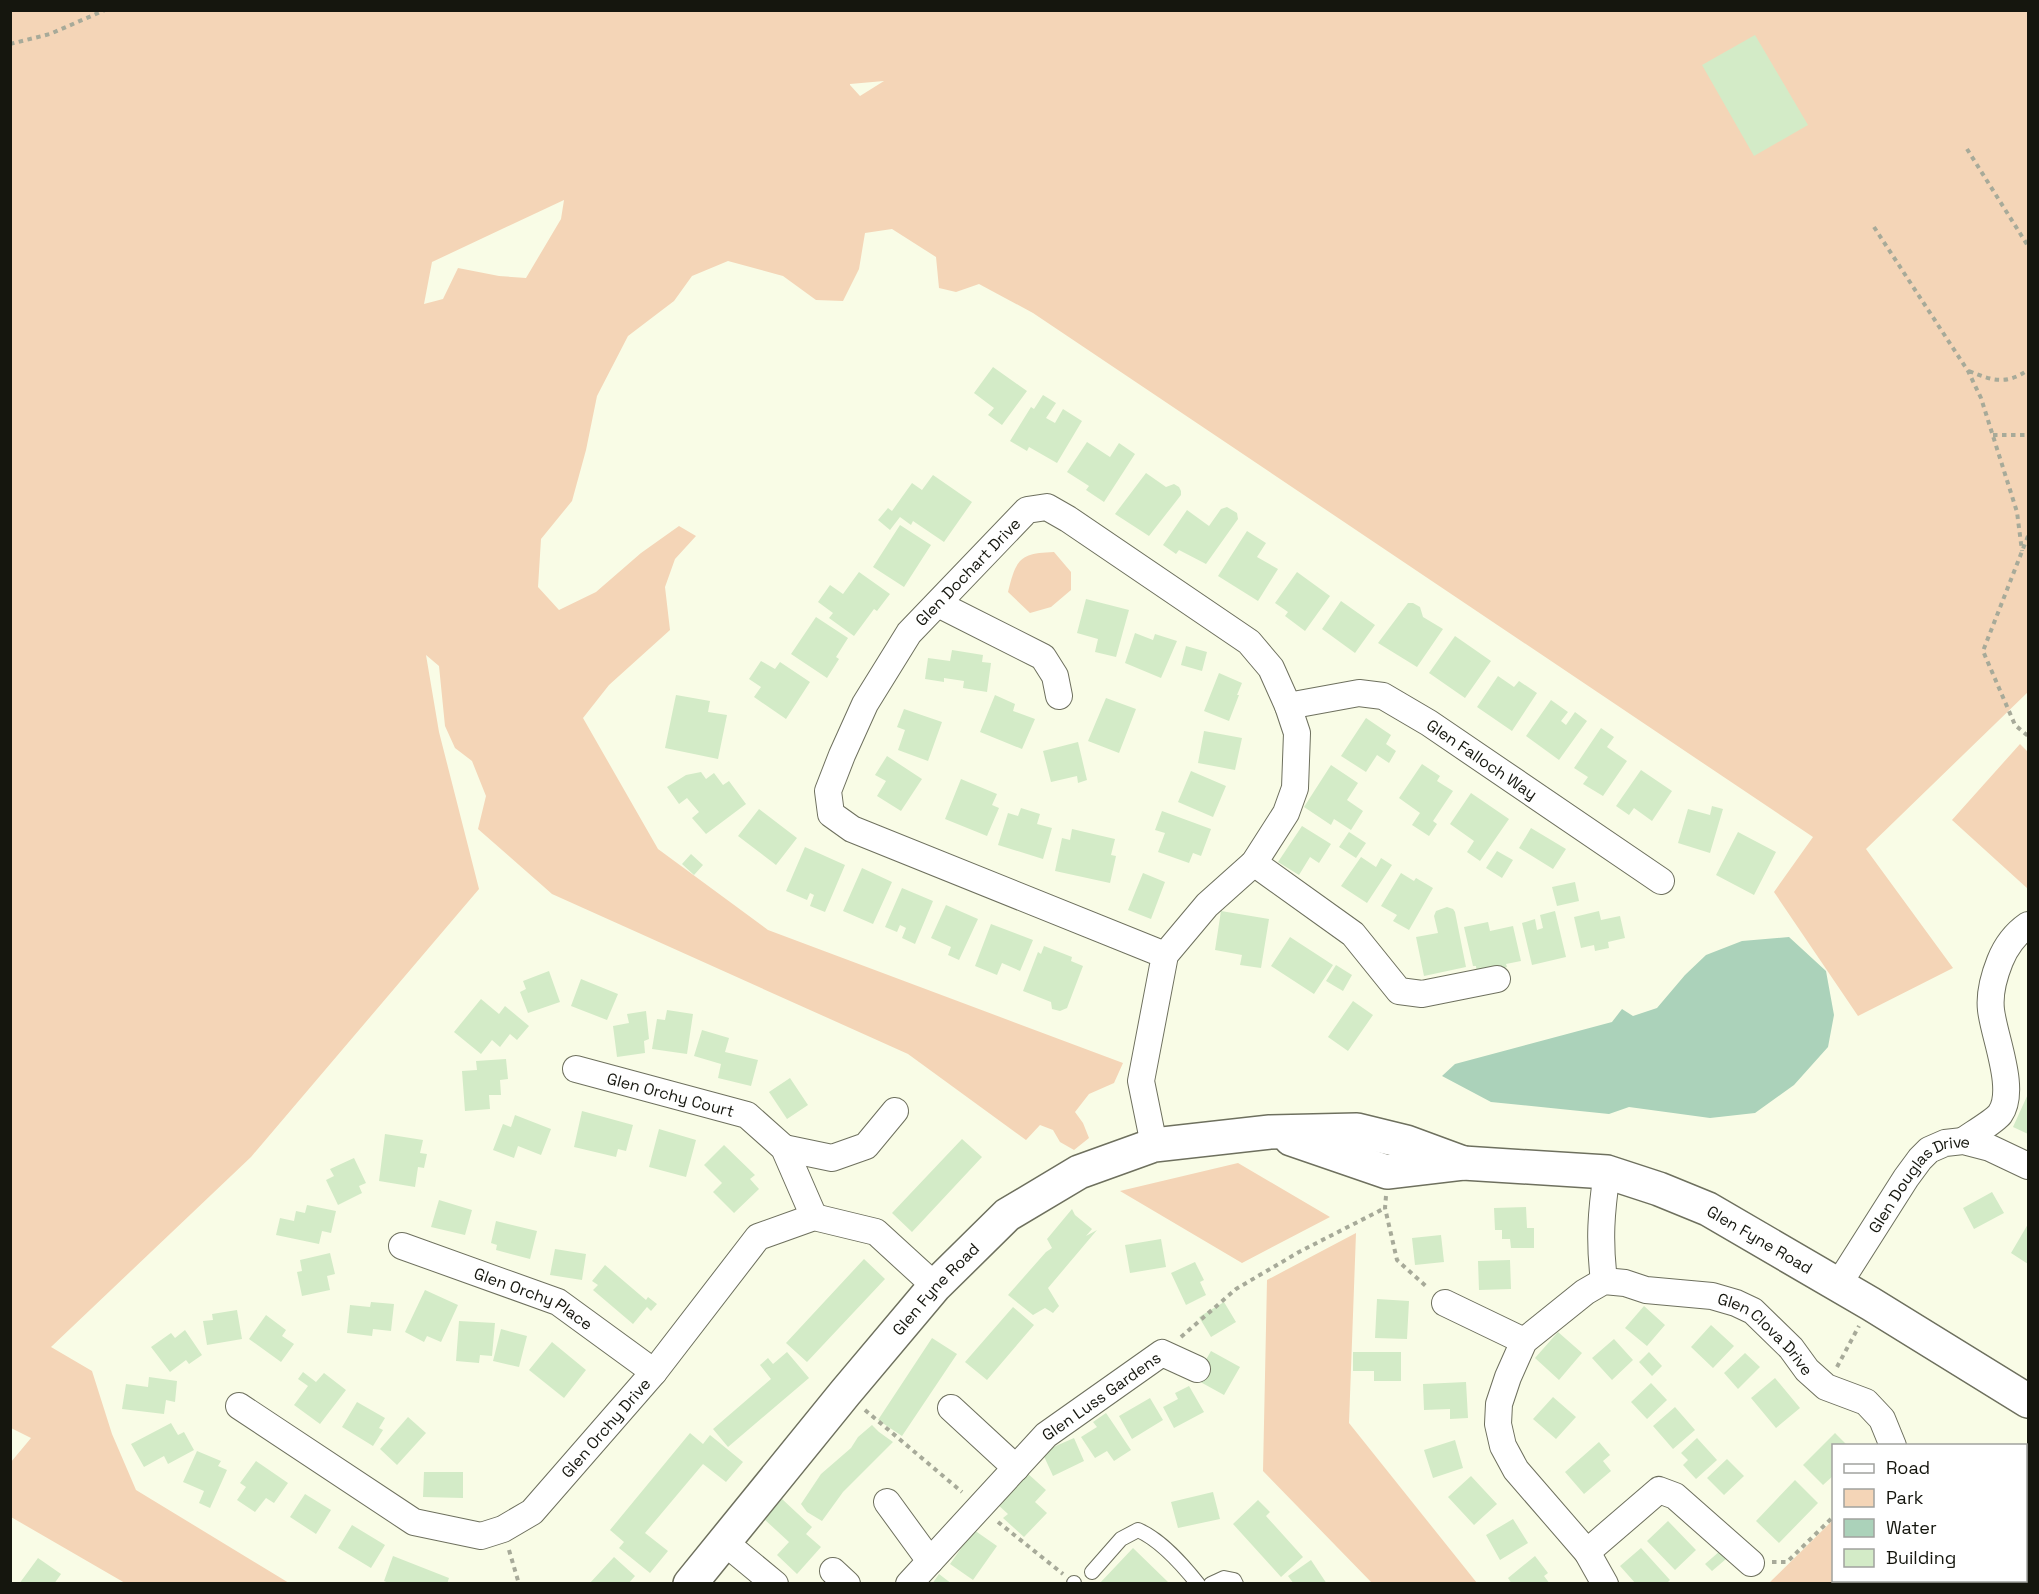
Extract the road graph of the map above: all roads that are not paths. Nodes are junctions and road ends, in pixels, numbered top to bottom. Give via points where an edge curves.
1 (938, 604) junction
2 (1059, 696) dead end
3 (1288, 706) junction
4 (1254, 863) junction
5 (1660, 881) dead end
6 (2028, 925) edge
7 (1165, 955) junction
8 (1497, 979) dead end
9 (576, 1070) dead end
10 (895, 1111) dead end
11 (1270, 1132) junction
12 (1963, 1141) junction
13 (1154, 1145) junction
14 (784, 1148) junction
15 (1463, 1163) junction
16 (2028, 1166) edge
17 (1607, 1172) junction
18 (814, 1217) junction
19 (402, 1245) dead end
20 (1604, 1281) junction
21 (1838, 1285) junction
22 (935, 1286) junction
23 (1445, 1304) road end
24 (1524, 1341) junction
25 (1197, 1369) dead end
26 (654, 1372) junction
27 (2028, 1401) edge
28 (239, 1407) dead end
29 (951, 1408) dead end
30 (1892, 1444) edge
31 (1016, 1468) junction
32 (887, 1502) dead end
33 (723, 1541) junction
34 (1587, 1552) junction
35 (930, 1562) junction
36 (1751, 1563) road end
37 (1092, 1572) dead end
38 (690, 1584) edge
39 (775, 1584) edge
40 (909, 1584) edge
41 (1197, 1584) edge
42 (1211, 1584) edge
43 (1236, 1584) edge
44 (1605, 1584) edge

1 - 2 street via 1043,657 1055,676
1 - 3 street, Glen Dochart Drive via 1027,510 1047,507 1249,642 1271,668
1 - 7 street, Glen Dochart Drive via 909,633 866,704 828,791 831,814 852,829
3 - 4 street, Glen Dochart Drive via 1297,733 1295,788 1286,813
3 - 5 street, Glen Falloch Way via 1359,693 1383,696 1438,729
4 - 7 street, Glen Dochart Drive via 1207,905
4 - 8 street via 1353,934 1399,991 1422,994
6 - 12 street via 2005,949 1994,978 1990,1008 2007,1097 2000,1114
7 - 13 street, Glen Dochart Drive via 1141,1081
9 - 14 street, Glen Orchy Court via 747,1115
10 - 14 street via 866,1146 832,1158
11 - 13 street, Glen Fyne Road
11 - 15 street, Glen Fyne Road via 1357,1130 1406,1142
11 - 15 street, Glen Fyne Road via 1387,1172
12 - 16 street, Glen Douglas Drive via 1990,1148
12 - 21 street, Glen Douglas Drive via 1929,1150 1920,1160
13 - 22 street, Glen Fyne Road via 1079,1172 1008,1215
14 - 18 street, Glen Orchy Court
15 - 17 street, Glen Fyne Road
17 - 20 street via 1600,1244
17 - 21 street, Glen Fyne Road via 1707,1209
18 - 22 street via 876,1232
18 - 26 street, Glen Orchy Drive via 758,1237
19 - 26 street, Glen Orchy Place via 558,1302
20 - 24 street
20 - 30 street, Glen Clova Drive via 1646,1290 1712,1296 1753,1311 1826,1387 1866,1402 1882,1419
21 - 27 street, Glen Fyne Road
22 - 33 street, Glen Fyne Road
23 - 24 street
24 - 34 street via 1499,1404 1503,1446 1516,1470
25 - 31 street, Glen Luss Gardens via 1162,1353 1046,1435
26 - 28 street, Glen Orchy Drive via 532,1512 503,1529 481,1536 414,1521
29 - 31 street
31 - 35 street, Glen Luss Gardens
32 - 35 street
33 - 38 street, Glen Fyne Road
33 - 39 street
34 - 36 street via 1659,1490 1675,1496
34 - 44 street
35 - 40 street, Glen Luss Gardens
37 - 41 lane via 1121,1539 1138,1530 1149,1535
42 - 43 lane via 1224,1578

